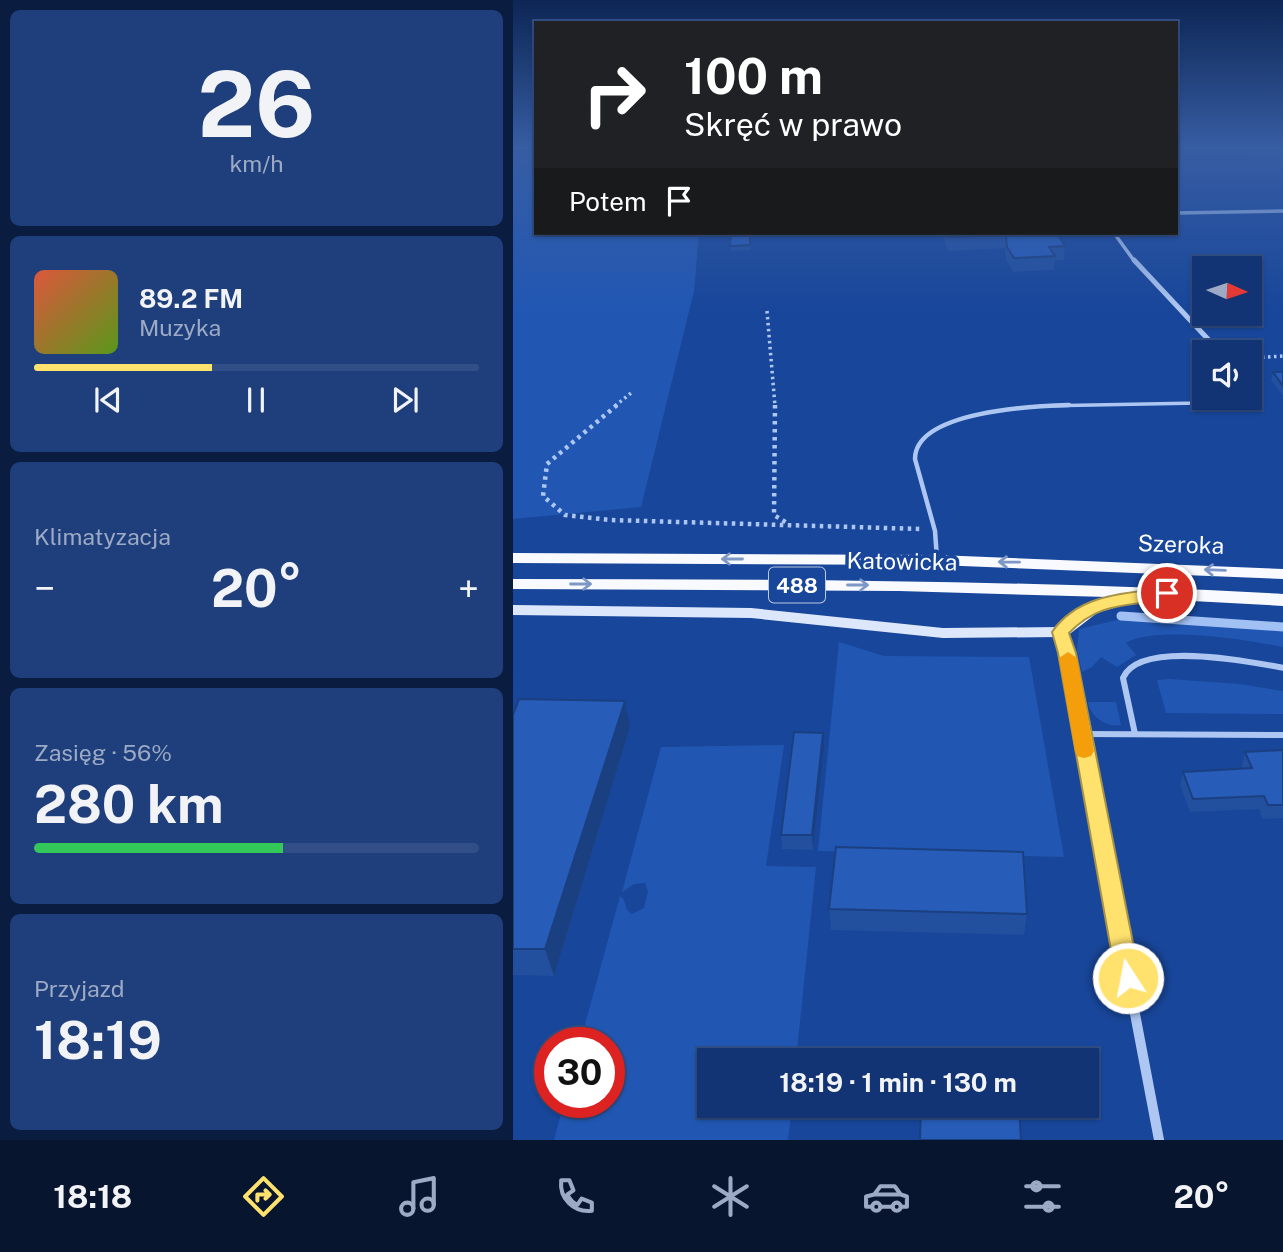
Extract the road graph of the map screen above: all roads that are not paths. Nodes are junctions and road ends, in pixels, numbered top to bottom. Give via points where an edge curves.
1 (1283, 211) edge
2 (1178, 213) edge
3 (1115, 235) edge
4 (1208, 340) edge
5 (1192, 403) edge
6 (513, 558) edge
7 (937, 560) junction
8 (1077, 564) joint
9 (1283, 573) edge
10 (513, 584) edge
11 (1167, 593) junction
12 (1283, 600) edge
13 (513, 610) edge
14 (1060, 632) junction
15 (1283, 668) edge
16 (1081, 734) junction
17 (1135, 734) junction
18 (1283, 735) edge
19 (1159, 1140) edge

1 - 2 street
3 - 4 street via 1140,269
5 - 7 lane via 999,410 939,426 919,440 914,455 937,529
7 -> 6 main road, Katowicka / 488
8 -> 7 main road, Katowicka / 488
9 -> 8 main road, Szeroka / 488
10 -> 11 main road, Katowicka / 488
11 - 12 main road, 488
11 - 14 main road via 1095,606
13 - 14 street via 751,613 943,634
14 - 16 street
15 - 17 lane via 1174,657 1145,662 1123,678
16 - 17 lane
16 - 19 street
17 - 18 lane

